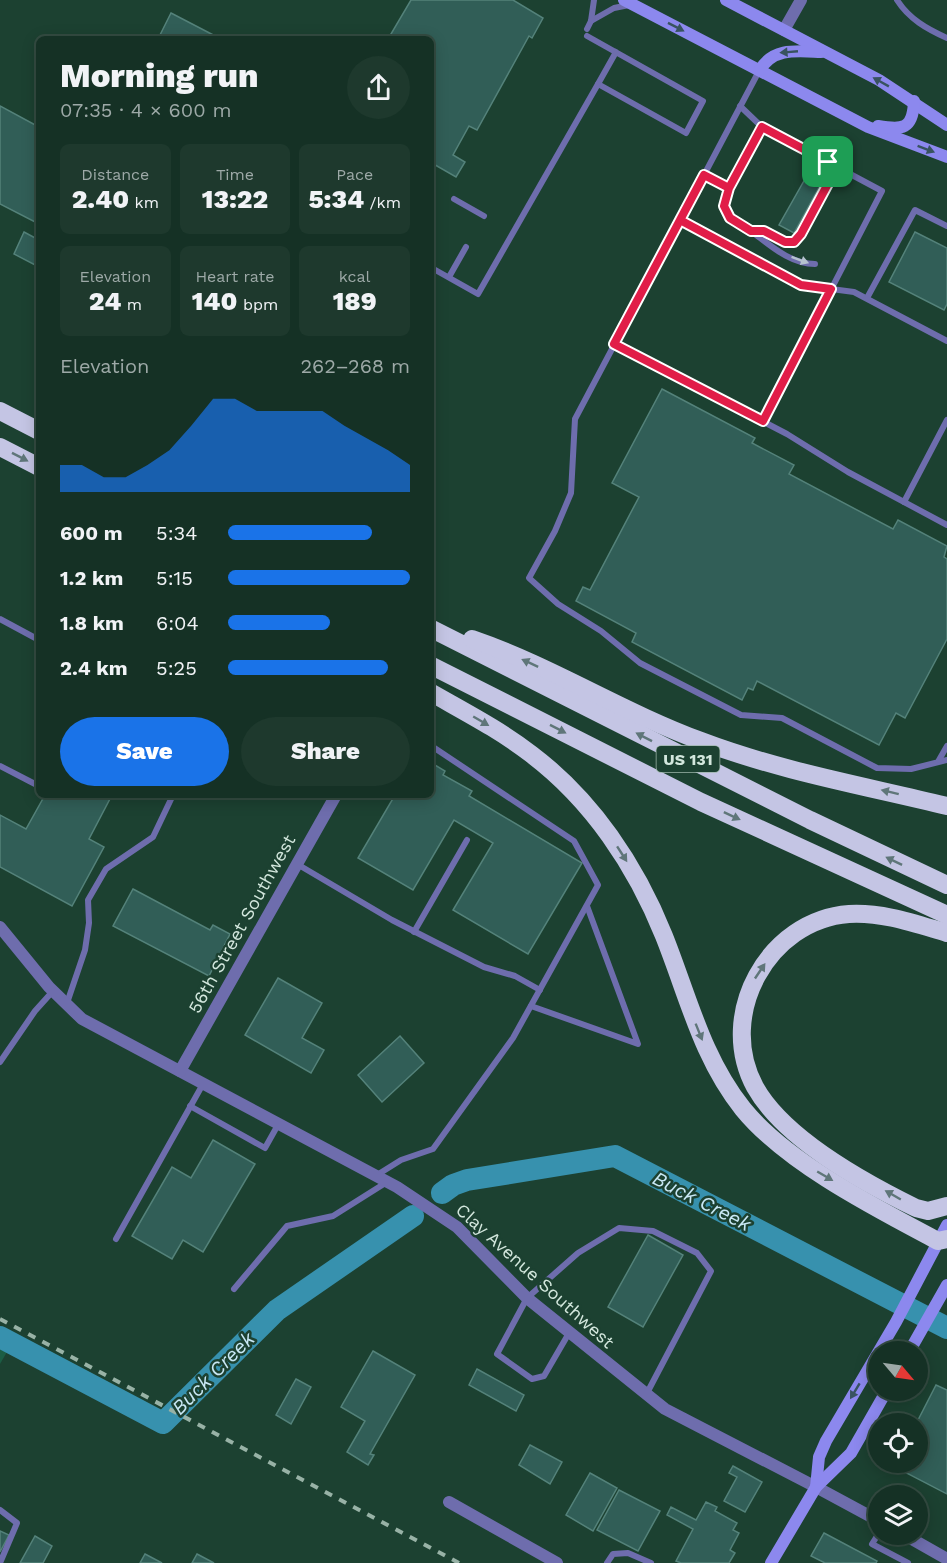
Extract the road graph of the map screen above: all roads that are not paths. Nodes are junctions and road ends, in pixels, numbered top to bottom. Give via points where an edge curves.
1 (594, 0) edge
2 (726, 0) edge
3 (801, 0) edge
4 (897, 0) edge
5 (629, 3) edge
6 (591, 21) junction
7 (784, 30) junction
8 (947, 38) edge
9 (616, 52) junction
10 (826, 52) junction
11 (760, 70) junction
12 (598, 84) junction
13 (914, 102) junction
14 (740, 105) junction
15 (859, 122) junction
16 (947, 125) edge
17 (762, 127) junction
18 (947, 158) edge
19 (837, 167) junction
20 (704, 175) junction
21 (729, 188) junction
22 (454, 199) dead end
23 (483, 216) dead end
24 (680, 220) junction
25 (947, 226) edge
26 (751, 231) junction
27 (466, 247) dead end
28 (815, 264) dead end
29 (434, 269) edge
30 (449, 277) junction
31 (831, 289) junction
32 (867, 298) junction
33 (947, 341) edge
34 (614, 344) junction
35 (0, 411) edge
36 (947, 420) edge
37 (763, 421) junction
38 (36, 429) edge
39 (0, 447) edge
40 (36, 465) edge
41 (904, 502) junction
42 (947, 525) edge
43 (0, 619) edge
44 (434, 628) edge
45 (434, 629) edge
46 (36, 638) edge
47 (434, 667) edge
48 (434, 694) edge
49 (947, 746) edge
50 (434, 748) edge
51 (939, 760) junction
52 (947, 760) edge
53 (0, 766) edge
54 (35, 784) dead end
55 (172, 798) edge
56 (334, 798) edge
57 (947, 806) edge
58 (467, 840) dead end
59 (297, 864) junction
60 (947, 885) edge
61 (587, 906) junction
62 (947, 915) edge
63 (0, 927) edge
64 (414, 932) junction
65 (947, 933) edge
66 (540, 990) junction
67 (53, 992) junction
68 (66, 1004) junction
69 (531, 1006) junction
70 (0, 1062) edge
71 (180, 1071) junction
72 (203, 1083) junction
73 (190, 1106) junction
74 (279, 1123) junction
75 (382, 1179) junction
76 (947, 1206) edge
77 (947, 1225) edge
78 (117, 1239) dead end
79 (942, 1240) edge
80 (947, 1285) edge
81 (234, 1289) dead end
82 (526, 1298) junction
83 (569, 1333) junction
84 (915, 1341) edge
85 (646, 1395) junction
86 (881, 1401) edge
87 (816, 1487) junction
88 (449, 1502) dead end
89 (0, 1510) edge
90 (868, 1515) edge
91 (874, 1545) edge
92 (921, 1545) edge
93 (945, 1560) edge
94 (0, 1563) edge
95 (557, 1563) edge
96 (608, 1563) edge
97 (651, 1563) edge
98 (771, 1563) edge
99 (908, 1563) edge

1 - 6 lane
2 - 7 main road
3 - 7 street
4 - 8 lane via 915,21
5 - 6 lane
5 -> 11 main road
6 - 9 lane via 587,33
7 - 10 main road
9 - 12 lane
9 - 12 lane via 703,101 686,133
10 -> 11 main road via 782,52 767,59
13 -> 10 main road
11 - 14 lane
11 - 15 main road
12 - 30 lane via 478,294
13 - 15 main road via 912,117 904,127
13 - 16 main road
14 - 17 lane
14 - 20 lane
15 -> 18 main road
17 - 19 lane
17 - 21 lane
19 - 26 lane via 797,240 788,243 764,231
19 - 31 lane via 882,191
20 - 21 lane
20 - 24 lane
21 - 26 lane via 724,202 727,215
22 - 23 lane
24 - 31 lane via 801,285
24 - 34 lane
25 - 32 lane via 915,210
26 -> 28 lane via 791,257
27 - 30 lane
29 - 30 lane
31 - 32 lane via 848,290
31 - 37 lane
32 - 33 lane
34 - 37 lane
34 - 51 lane via 575,419 571,493 528,578 640,663 741,715 782,718 877,768 911,769
35 - 38 highway
36 - 41 lane
37 - 41 lane
39 -> 40 highway
41 - 42 lane
43 - 46 lane
57 -> 44 highway via 792,769 700,741 507,652
60 -> 45 highway, US 131 via 810,820
47 -> 62 highway, US 131 via 701,802
48 -> 79 highway via 539,760 574,793 618,847 657,919 711,1059 754,1121 802,1162
49 - 51 lane
50 - 61 lane via 574,841 598,885
51 - 52 lane
53 - 54 lane
55 - 68 lane via 153,837 106,869 88,900 85,950
56 - 59 street, 56th Street Southwest
58 - 64 lane
59 - 64 lane
59 - 71 street, 56th Street Southwest
61 - 66 lane
61 - 69 lane via 638,1044
63 - 67 street, Clay Avenue Southwest
64 - 66 lane
76 -> 65 highway via 928,1211 916,1208 808,1144 785,1125 755,1087 742,1042 742,1018 754,980 779,946 799,931 850,914 896,919
66 - 69 lane
67 - 68 street, Clay Avenue Southwest
67 - 70 lane
68 - 71 street, Clay Avenue Southwest via 91,1024
69 - 75 lane via 513,1038 433,1149 401,1160
71 - 72 street, Clay Avenue Southwest
72 - 73 lane
72 - 74 street, Clay Avenue Southwest
73 - 74 lane via 265,1148
73 - 78 lane
74 - 75 street, Clay Avenue Southwest
75 - 81 lane via 333,1216 286,1226
75 - 82 street, Clay Avenue Southwest via 457,1227
77 - 79 main road
79 -> 87 main road via 823,1447
80 - 84 main road
82 - 83 street, Clay Avenue Southwest
82 - 83 lane via 498,1349 500,1359 532,1379 539,1379
82 - 85 lane via 578,1253 619,1228 653,1231 697,1253 711,1271
83 - 85 street, Clay Avenue Southwest
85 - 87 street, Clay Avenue Southwest via 665,1409
86 - 87 main road via 851,1453
87 - 90 street, Clay Avenue Southwest
87 - 98 main road
88 - 95 street
89 - 94 lane via 17,1523
91 - 99 lane
92 - 93 street
96 - 97 lane via 619,1552

